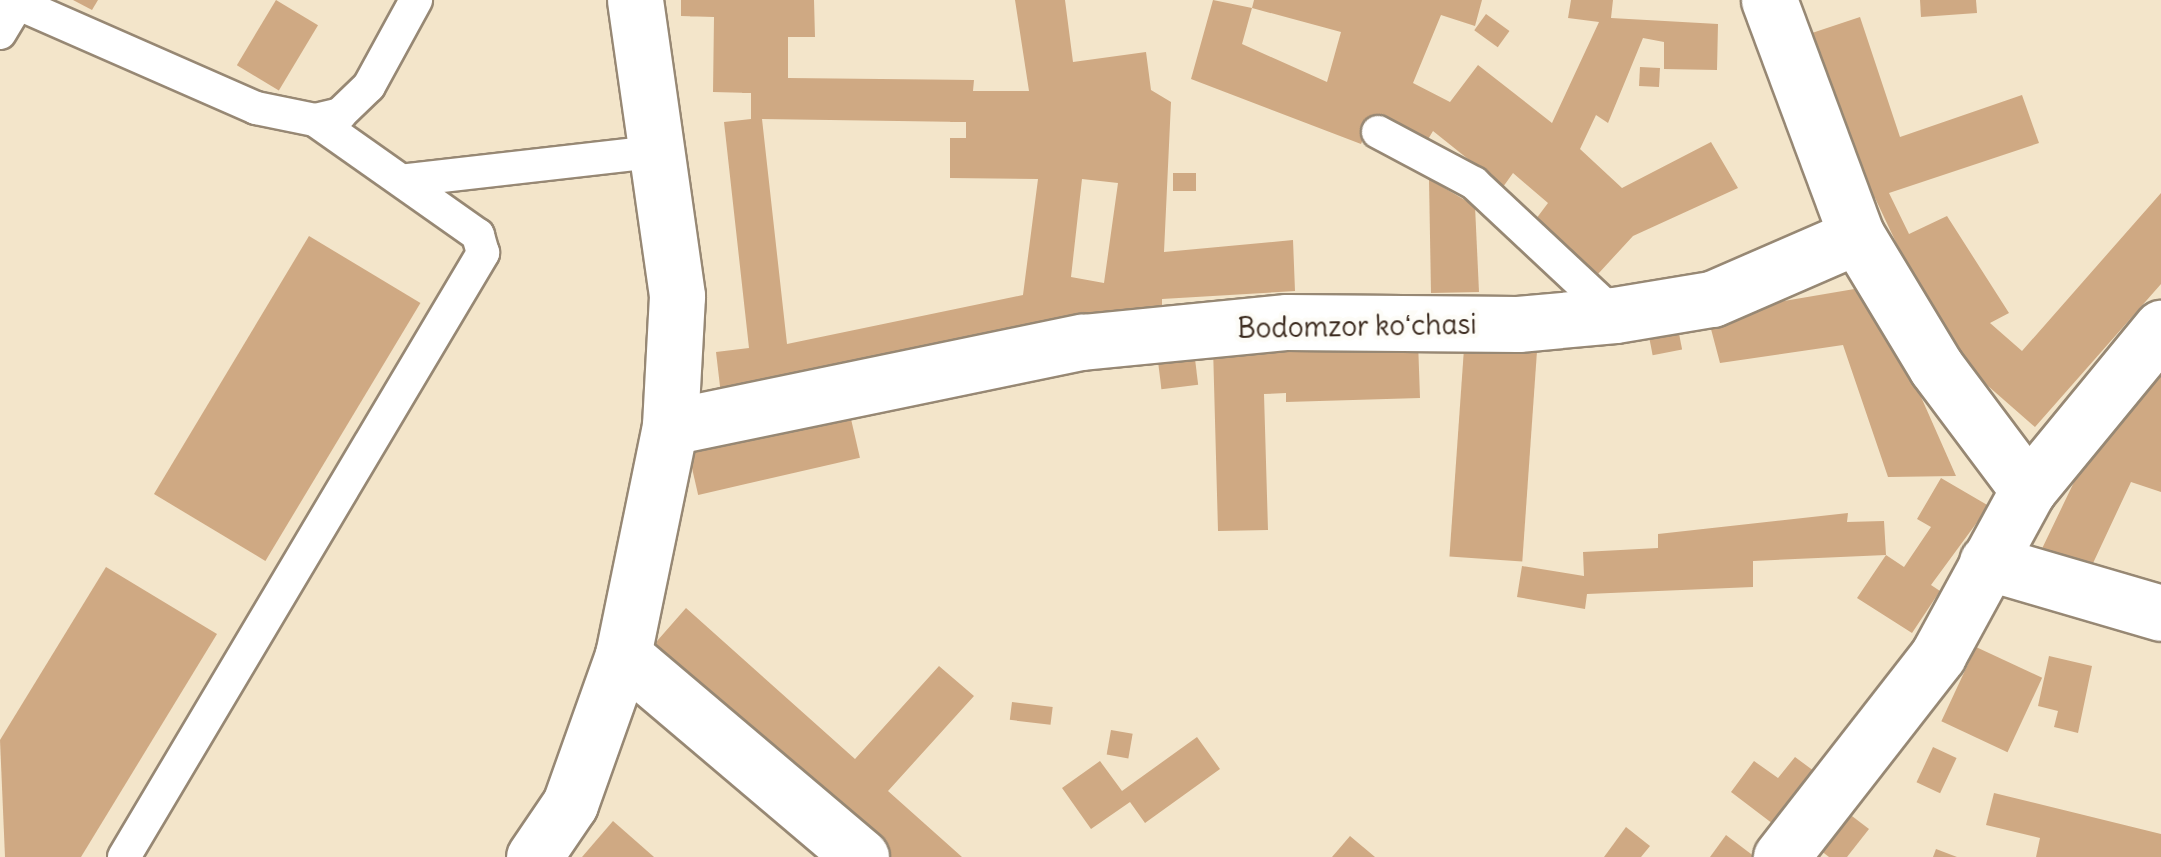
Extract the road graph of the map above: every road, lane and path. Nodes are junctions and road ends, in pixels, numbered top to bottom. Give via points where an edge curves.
1 (416, 0) edge
2 (635, 0) edge
3 (1769, 0) edge
4 (14, 2) edge
5 (0, 33) edge
6 (315, 120) junction
7 (1378, 132) dead end
8 (654, 152) junction
9 (407, 180) junction
10 (1858, 236) junction
11 (1615, 315) junction
12 (2161, 328) edge
13 (670, 427) junction
14 (2028, 490) junction
15 (1987, 562) junction
16 (2161, 613) edge
17 (623, 655) junction
18 (124, 857) edge
19 (534, 857) edge
20 (862, 857) edge
21 (1780, 857) edge

1 - 6 lane via 369,86 340,114
2 - 8 street
3 - 10 street
4 - 5 lane
4 - 6 lane via 256,108
6 - 9 lane
7 - 11 lane via 1474,183
8 - 9 lane
8 - 13 street via 677,296
9 - 18 lane via 478,236 482,253
10 - 11 street, Bodomzor koʻchasi via 1712,299
10 - 14 street via 1936,367
11 - 13 street, Bodomzor koʻchasi via 1518,324 1287,322 1082,342
12 - 14 street
13 - 17 street
14 - 15 street
15 - 16 street
15 - 21 street via 1938,656
17 - 19 street via 570,804
17 - 20 street

